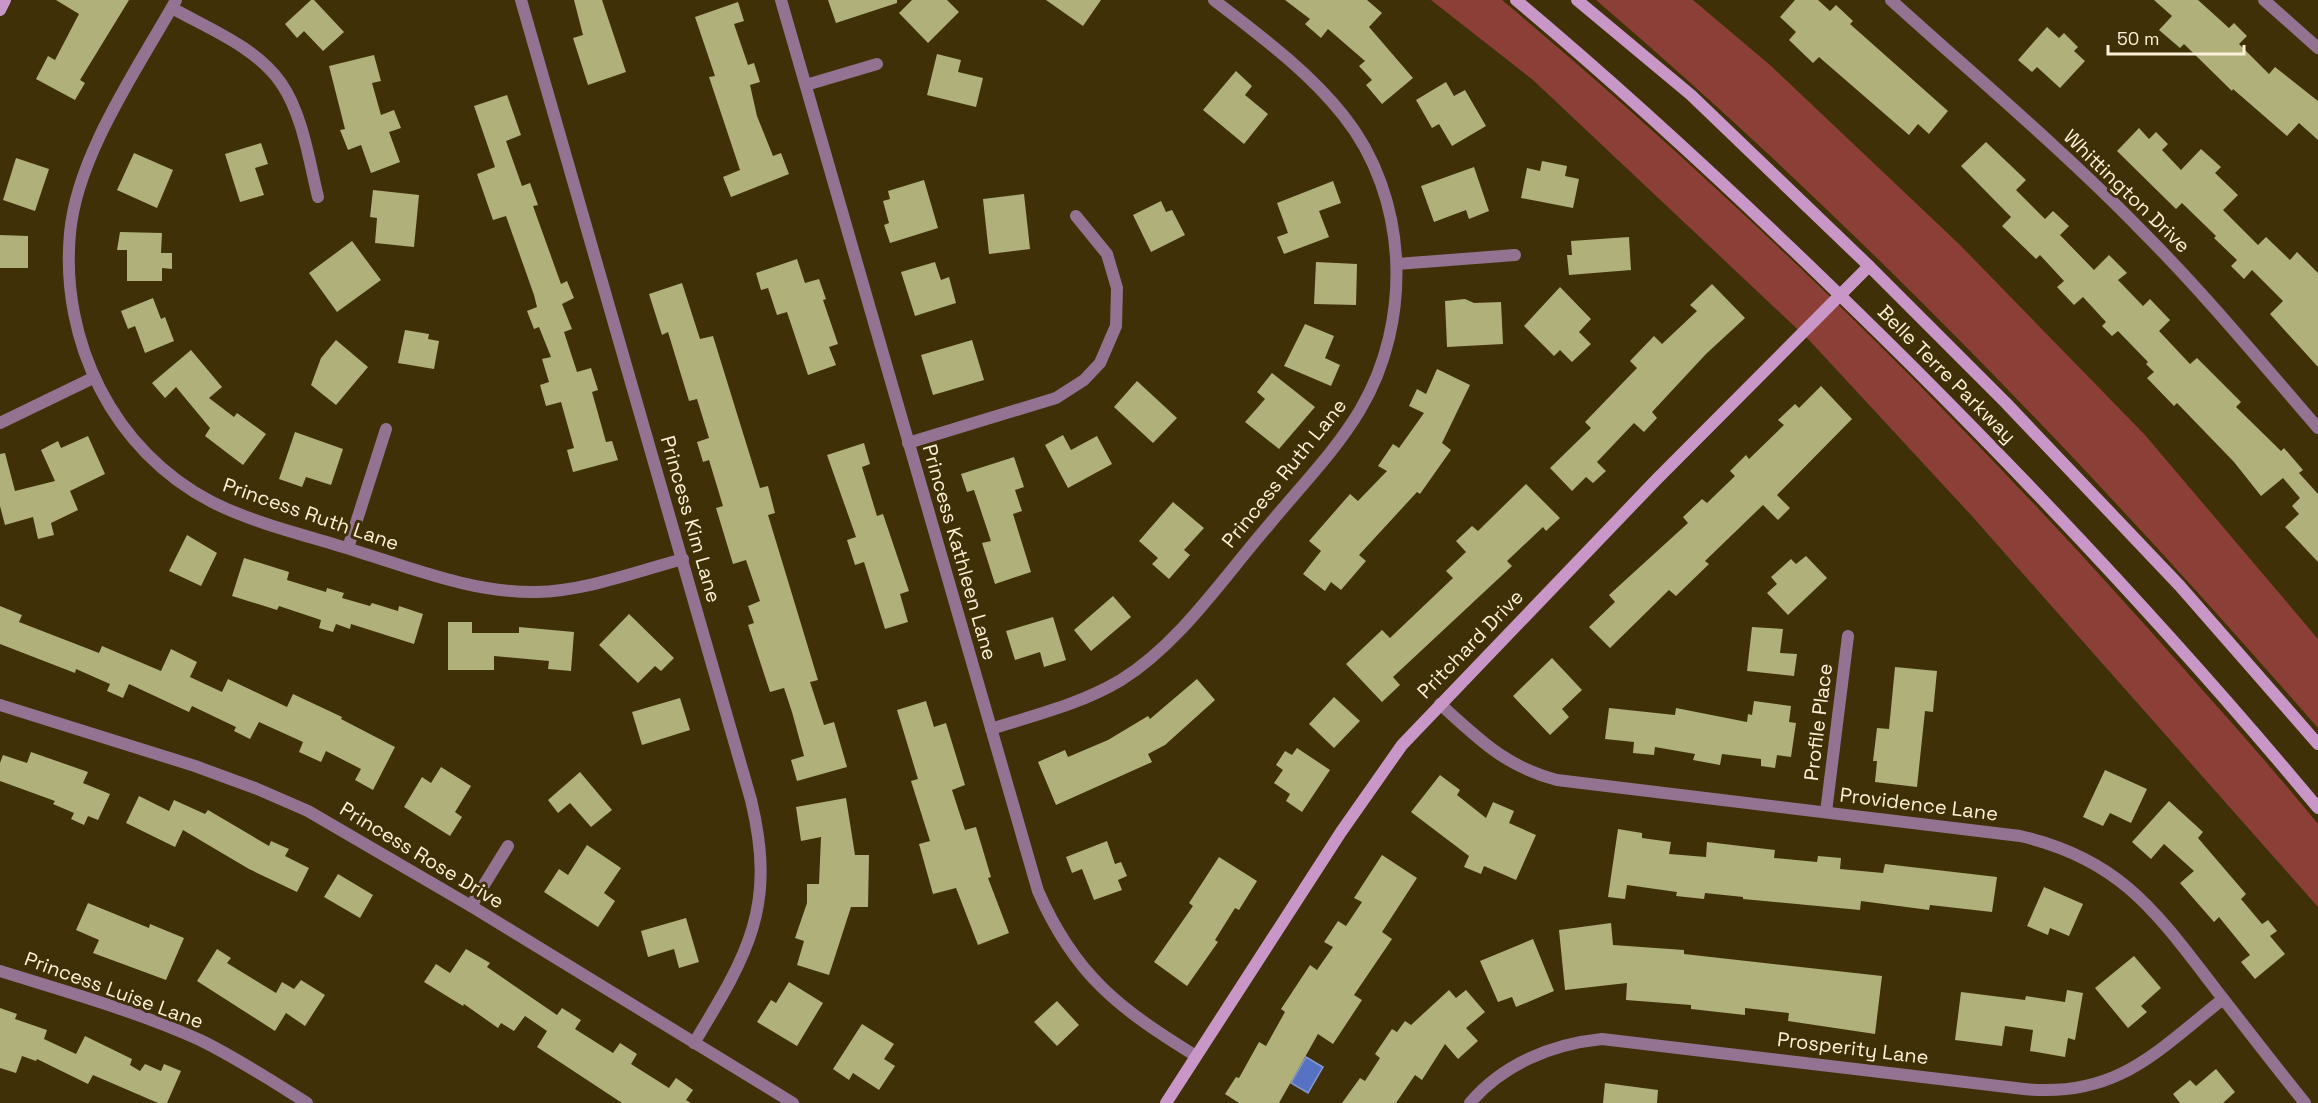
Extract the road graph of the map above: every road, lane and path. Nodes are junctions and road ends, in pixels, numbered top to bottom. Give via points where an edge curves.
1 (5, 0) edge
2 (521, 0) edge
3 (781, 0) edge
4 (1214, 0) edge
5 (1516, 0) edge
6 (1577, 0) edge
7 (1891, 0) edge
8 (2264, 0) edge
9 (174, 4) edge
10 (0, 10) edge
11 (2318, 48) edge
12 (877, 64) dead end
13 (806, 85) junction
14 (318, 197) dead end
15 (1076, 216) dead end
16 (1515, 255) dead end
17 (1397, 264) junction
18 (1869, 266) junction
19 (1840, 294) junction
20 (93, 378) junction
21 (0, 423) edge
22 (2318, 428) edge
23 (386, 429) dead end
24 (908, 443) junction
25 (348, 548) junction
26 (683, 559) junction
27 (1848, 636) dead end
28 (1440, 704) junction
29 (0, 705) edge
30 (991, 729) junction
31 (2318, 744) edge
32 (2318, 808) edge
33 (1826, 812) junction
34 (508, 846) dead end
35 (471, 906) junction
36 (0, 970) edge
37 (2223, 999) junction
38 (694, 1042) junction
39 (1196, 1056) junction
40 (307, 1103) edge
41 (793, 1103) edge
42 (1166, 1103) edge
43 (1470, 1103) edge
44 (2305, 1103) edge

1 - 10 main road
2 - 26 street, Princess Kim Lane
3 - 13 street, Princess Kathleen Lane
4 - 17 street, Princess Ruth Lane via 1303,73 1346,118 1380,183
5 - 19 main road, Belle Terre Parkway via 1699,162
6 - 18 main road, Belle Terre Parkway via 1691,95
7 - 22 street, Whittington Drive via 2142,230
8 - 11 street
9 - 14 street via 244,48 277,77 300,126
9 - 20 street, Princess Ruth Lane via 96,146 82,178 74,212 69,251 72,312
12 - 13 street
13 - 24 street, Princess Kathleen Lane
15 - 24 street via 1107,254 1117,288 1116,326 1100,363 1084,380 1056,398
16 - 17 street
17 - 30 street, Princess Ruth Lane via 1390,336 1360,410 1339,442 1194,613 1151,657 1109,686 1080,700
18 - 19 main road, Pritchard Drive
18 - 31 main road, Belle Terre Parkway via 2090,490
19 - 28 main road, Pritchard Drive
19 - 32 main road, Belle Terre Parkway via 1993,447 2147,610
20 - 21 street
20 - 25 street, Princess Ruth Lane via 139,445 195,492 243,515
23 - 25 street
24 - 30 street, Princess Kathleen Lane
25 - 26 street, Princess Ruth Lane via 461,583 523,592 566,589
26 - 38 street, Princess Kim Lane via 751,800 761,868 759,901 746,952
27 - 33 street, Profile Place
28 - 33 street, Providence Lane via 1492,751 1545,777
28 - 39 main road, Pritchard Drive via 1381,774
29 - 35 street, Princess Rose Drive via 263,791 334,825
30 - 39 street, Princess Kathleen Lane via 1032,871 1060,937 1088,974 1122,1008
33 - 37 street, Providence Lane via 2020,836 2077,855 2112,874 2142,898
34 - 35 street
35 - 38 street, Princess Rose Drive
36 - 40 street, Princess Luise Lane via 181,1032 223,1052
37 - 43 street, Prosperity Lane via 2134,1068 2075,1090 2024,1089 1602,1039 1569,1044 1532,1057 1501,1074
37 - 44 street, Providence Lane
38 - 41 street, Princess Rose Drive
39 - 42 main road, Pritchard Drive

